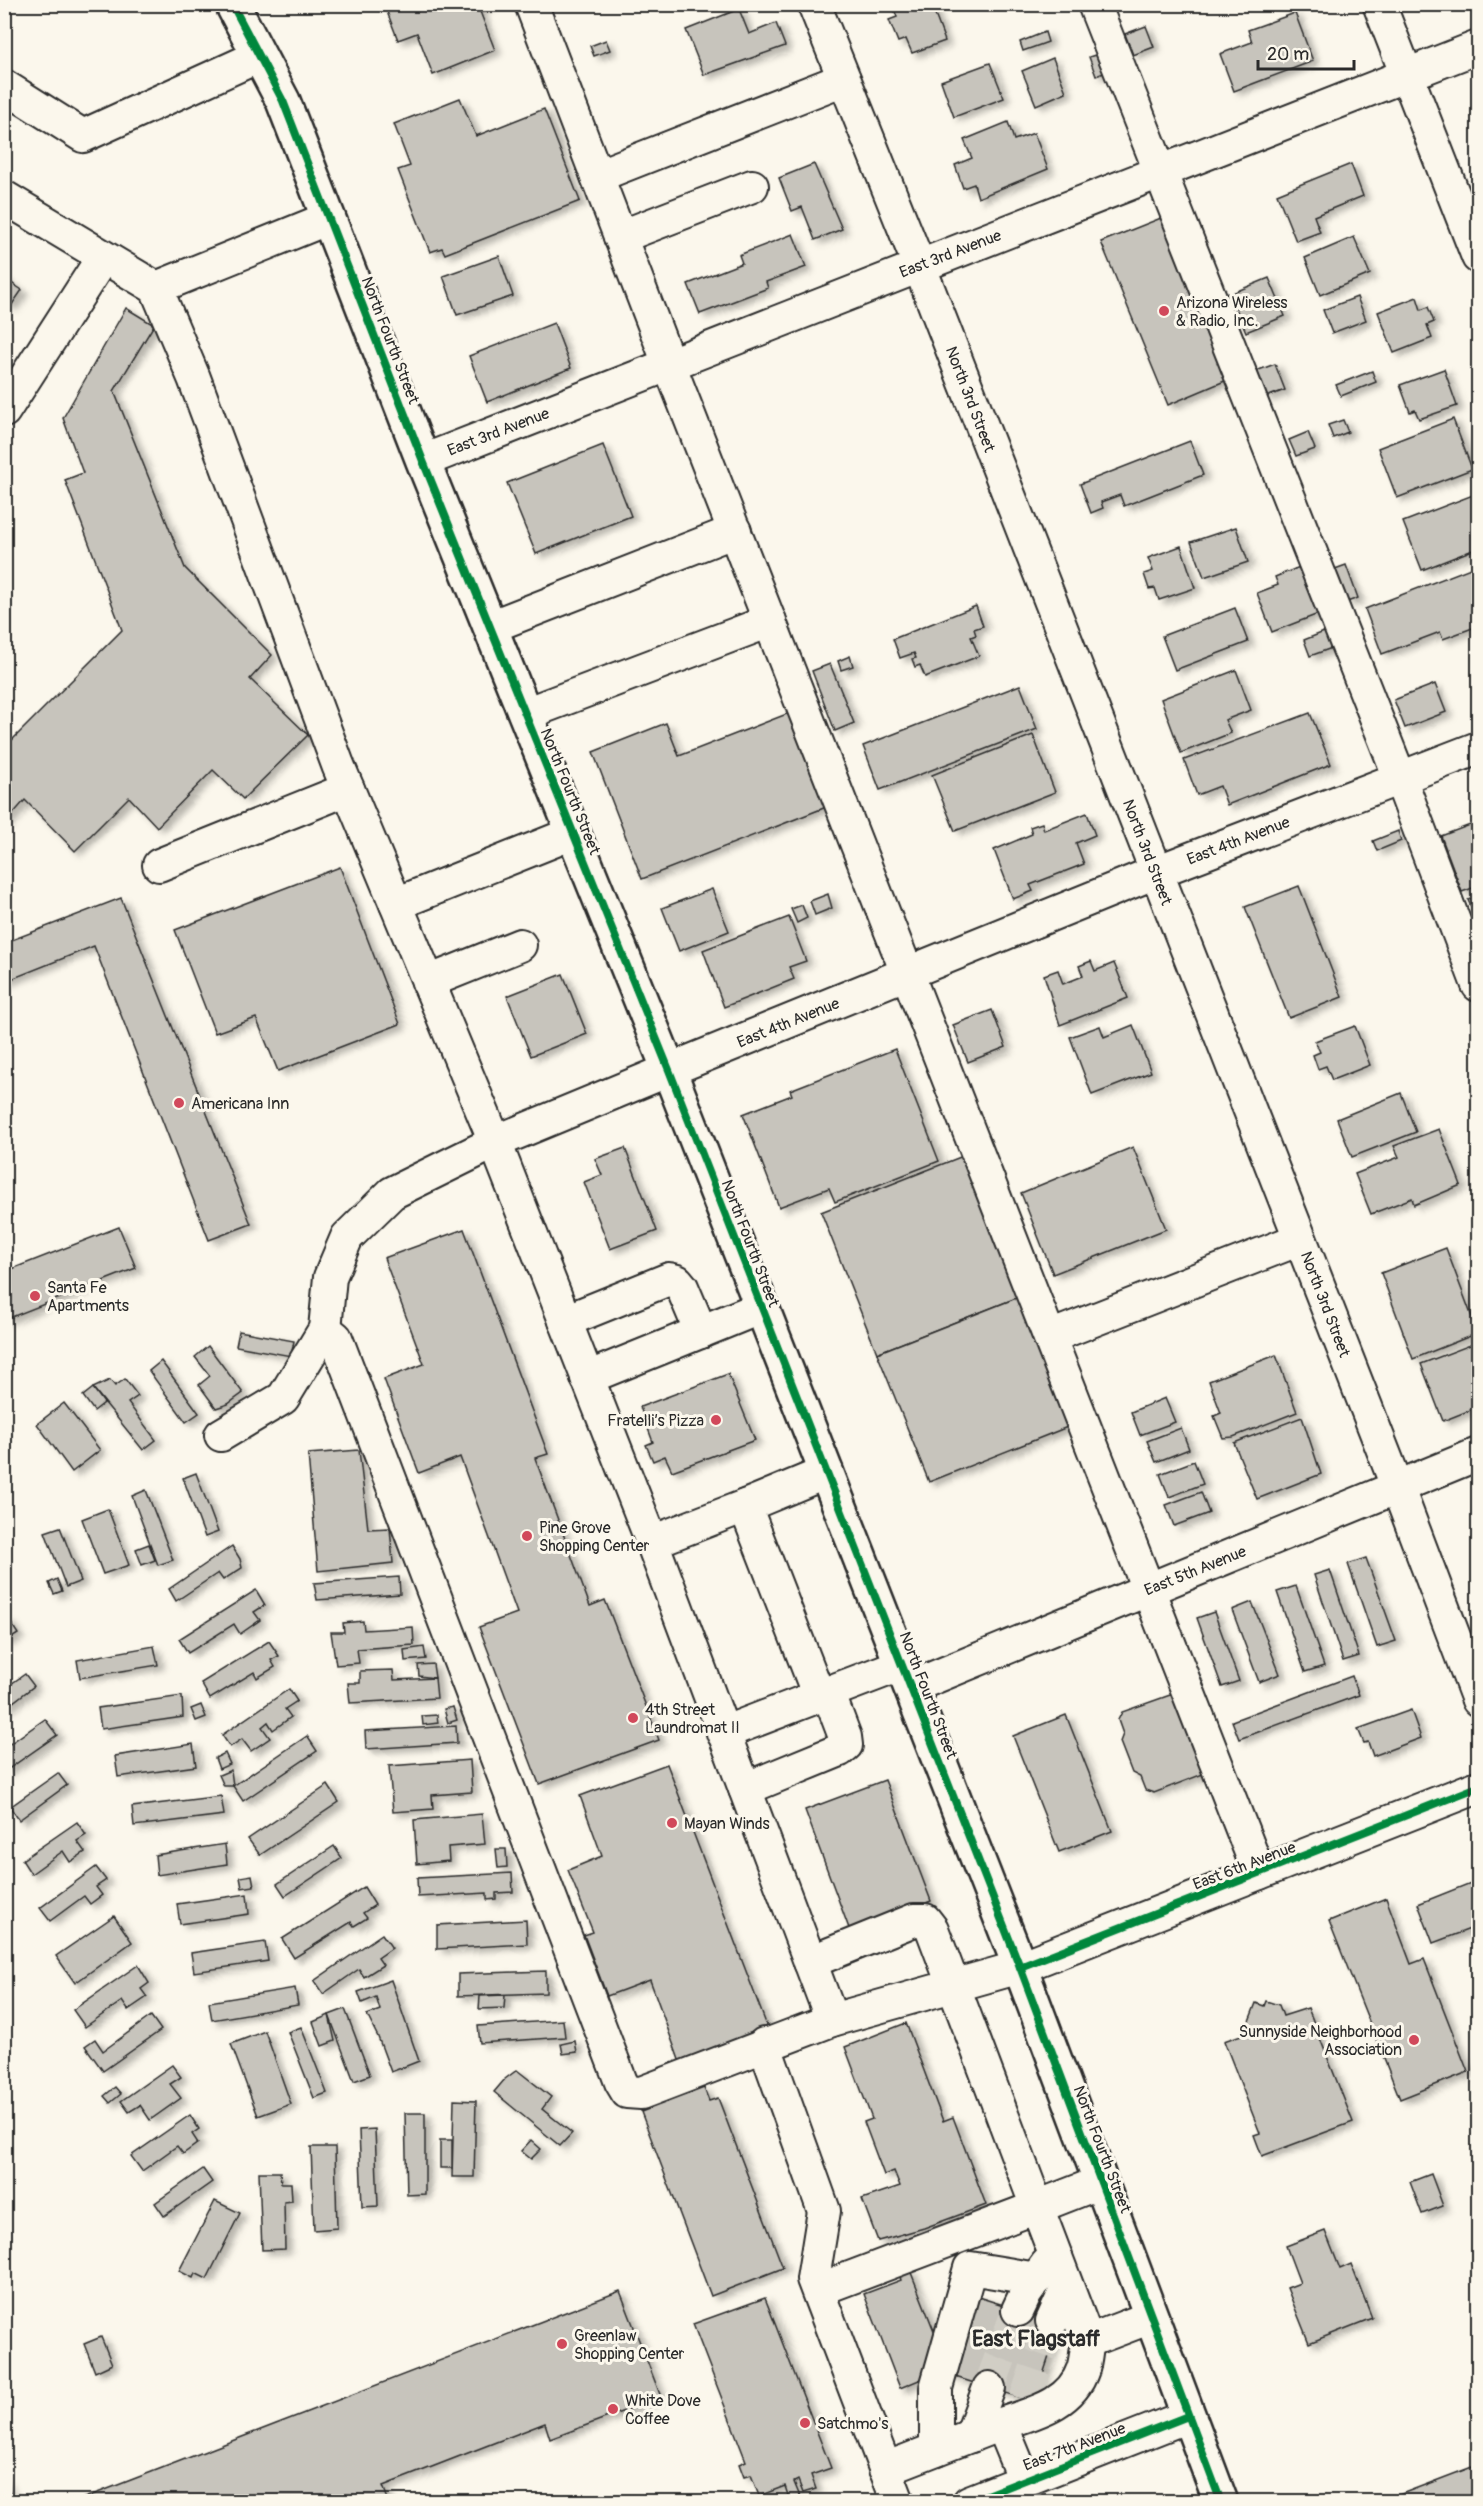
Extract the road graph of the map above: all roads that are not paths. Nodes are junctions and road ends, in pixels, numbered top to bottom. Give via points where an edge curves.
1 (232, 4) edge
2 (531, 4) edge
3 (814, 4) edge
4 (1094, 4) edge
5 (1379, 4) edge
6 (1479, 47) edge
7 (259, 56) junction
8 (1407, 75) junction
9 (844, 79) junction
10 (4, 86) edge
11 (1161, 171) junction
12 (597, 176) junction
13 (752, 186) dead end
14 (4, 197) edge
15 (329, 218) junction
16 (620, 237) junction
17 (103, 257) junction
18 (1479, 257) edge
19 (919, 266) junction
20 (156, 288) junction
21 (669, 364) junction
22 (4, 411) edge
23 (423, 460) junction
24 (735, 531) junction
25 (770, 621) junction
26 (490, 627) junction
27 (525, 714) junction
28 (1479, 748) edge
29 (1400, 778) junction
30 (348, 789) junction
31 (573, 833) junction
32 (159, 865) dead end
33 (1156, 872) junction
34 (396, 904) junction
35 (520, 945) dead end
36 (908, 972) junction
37 (428, 982) junction
38 (1479, 985) edge
39 (669, 1070) junction
40 (495, 1142) junction
41 (1300, 1239) junction
42 (762, 1307) junction
43 (565, 1321) junction
44 (325, 1329) junction
45 (701, 1332) junction
46 (1050, 1337) junction
47 (587, 1378) junction
48 (221, 1435) dead end
49 (1479, 1454) edge
50 (827, 1472) junction
51 (1398, 1486) junction
52 (745, 1506) junction
53 (652, 1542) junction
54 (1149, 1588) junction
55 (907, 1675) junction
56 (823, 1694) junction
57 (1479, 1700) edge
58 (723, 1732) junction
59 (1479, 1787) edge
60 (745, 1789) junction
61 (1259, 1873) junction
62 (810, 1962) junction
63 (1020, 1967) junction
64 (954, 1986) junction
65 (832, 2020) junction
66 (764, 2044) junction
67 (1101, 2182) junction
68 (1038, 2207) junction
69 (1055, 2253) junction
70 (1037, 2279) junction
71 (1067, 2288) junction
72 (818, 2290) junction
73 (1018, 2310) tunnel mouth
74 (1151, 2317) junction
75 (1052, 2321) tunnel mouth
76 (1088, 2341) junction
77 (989, 2388) tunnel mouth
78 (1015, 2414) junction
79 (1188, 2416) junction
80 (971, 2436) junction
81 (936, 2449) junction
82 (885, 2469) junction
83 (1024, 2480) junction
84 (898, 2502) edge
85 (969, 2502) edge
86 (1221, 2502) edge

1 - 7 main road, North Fourth Street
2 - 12 street
3 - 9 street, North 3rd Street
4 - 11 street
5 - 8 street
6 - 8 street, East 3rd Avenue
7 - 10 street via 83,136
7 - 15 main road, North Fourth Street via 283,101
8 - 11 street, East 3rd Avenue
8 - 18 street
9 - 12 street
9 - 19 street, North 3rd Street
11 - 19 street, East 3rd Avenue
11 - 29 street
12 - 16 street
13 - 16 street
14 - 17 street
15 - 20 street
15 - 23 main road, North Fourth Street
16 - 21 street
17 - 20 street
17 - 22 street
19 - 21 street, East 3rd Avenue
19 - 33 street, North 3rd Street
20 - 30 street via 194,378
21 - 23 street, East 3rd Avenue
21 - 24 street
23 - 26 main road, North Fourth Street
24 - 25 street
24 - 26 street
25 - 27 street
25 - 36 street
26 - 27 main road, North Fourth Street
27 - 31 main road, North Fourth Street
28 - 29 street, East 4th Avenue
29 - 33 street, East 4th Avenue
29 - 38 street
30 - 32 street
30 - 34 street
31 - 34 street
31 - 39 main road, North Fourth Street
33 - 36 street, East 4th Avenue
33 - 41 street, North 3rd Street
34 - 37 street
35 - 37 street
36 - 39 street, East 4th Avenue
36 - 46 street
37 - 40 street
39 - 40 street, East 4th Avenue
39 - 42 main road, North Fourth Street
40 - 43 street
40 - 44 street, East 4th Avenue via 393,1192 347,1237 330,1277
41 - 46 street
41 - 51 street, North 3rd Street
42 - 45 street
42 - 50 main road, North Fourth Street
43 - 45 street via 669,1279 682,1287
43 - 47 street
44 - 48 street, East 4th Avenue via 283,1398
44 - 66 street, East 6th Avenue via 336,1338 627,2092 641,2093
45 - 47 street
46 - 54 street
47 - 53 street
49 - 51 street, East 5th Avenue
50 - 52 street
50 - 55 main road, North Fourth Street
51 - 54 street, East 5th Avenue
51 - 57 street, North 3rd Street
52 - 53 street
52 - 56 street
53 - 58 street
54 - 55 street, East 5th Avenue
54 - 61 street
55 - 56 street, East 5th Avenue
55 - 63 main road, North Fourth Street
56 - 58 street, East 5th Avenue
56 - 60 street via 846,1745
58 - 60 street
59 - 61 street, East 6th Avenue
60 - 62 street
61 - 63 street, East 6th Avenue
62 - 64 street via 914,1920 925,1920
62 - 65 street
63 - 64 street, East 6th Avenue
63 - 67 main road, North Fourth Street
64 - 65 street, East 6th Avenue
64 - 68 street
65 - 66 street, East 6th Avenue
66 - 72 street via 824,2211 813,2279
67 - 68 street
67 - 74 main road, North Fourth Street
68 - 69 street
68 - 72 street
69 - 70 street
69 - 71 street
70 - 73 street
70 - 81 street via 970,2268 936,2388
71 - 75 street
71 - 76 street
72 - 82 street
74 - 76 street
74 - 79 main road, North Fourth Street
76 - 78 street via 1083,2369 1068,2396 1042,2410
77 - 80 street
78 - 80 street
78 - 83 street
79 - 83 street, East 7th Avenue
79 - 86 main road, North Fourth Street
80 - 81 street
81 - 82 street
82 - 84 street
83 - 85 street, East 7th Avenue

